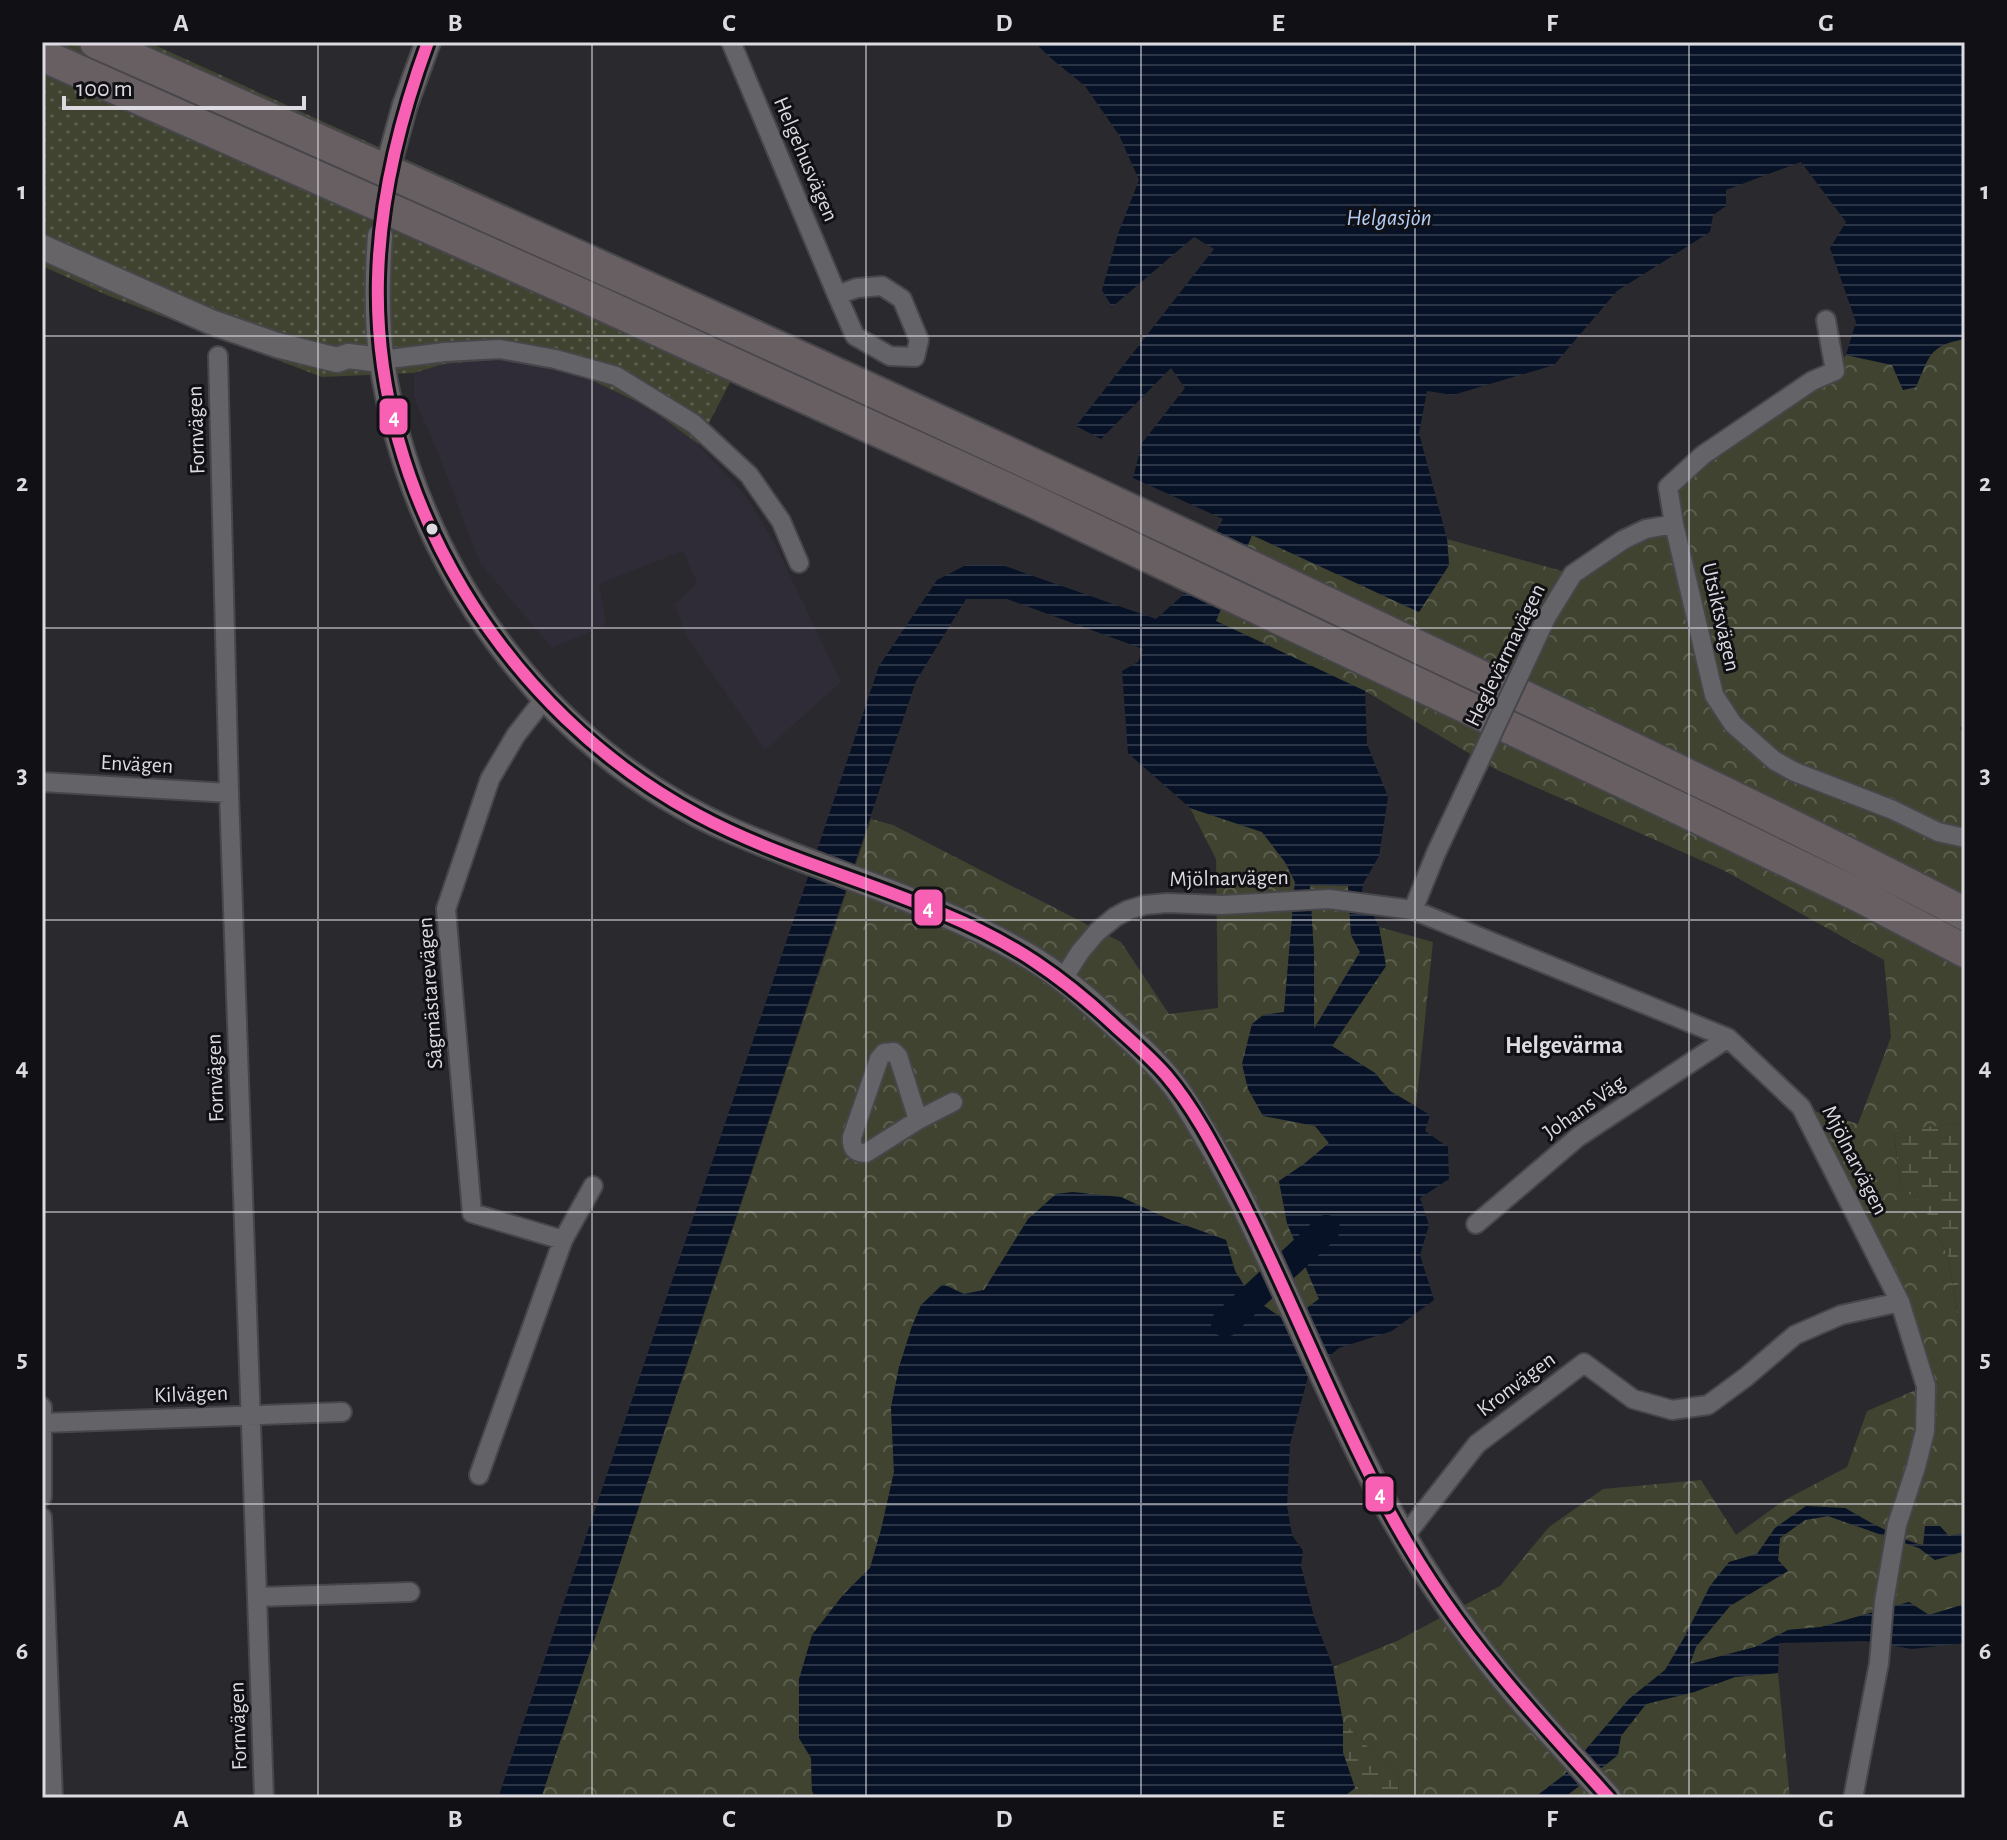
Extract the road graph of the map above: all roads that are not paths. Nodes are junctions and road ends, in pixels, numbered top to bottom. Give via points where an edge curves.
1 (96, 42) edge
2 (428, 42) edge
3 (731, 42) edge
4 (42, 57) edge
5 (391, 156) dead end
6 (380, 236) dead end
7 (42, 247) edge
8 (837, 295) junction
9 (1826, 320) dead end
10 (218, 356) dead end
11 (381, 360) junction
12 (1674, 524) junction
13 (799, 563) dead end
14 (545, 698) junction
15 (42, 782) edge
16 (229, 793) junction
17 (1965, 838) edge
18 (1413, 910) junction
19 (1965, 914) edge
20 (1965, 951) edge
21 (1063, 979) junction
22 (1728, 1038) junction
23 (953, 1102) dead end
24 (918, 1120) junction
25 (593, 1186) dead end
26 (1476, 1224) dead end
27 (563, 1240) junction
28 (1900, 1302) junction
29 (42, 1407) edge
30 (342, 1412) dead end
31 (250, 1415) junction
32 (43, 1423) edge
33 (479, 1475) dead end
34 (42, 1497) edge
35 (42, 1517) edge
36 (1404, 1537) junction
37 (410, 1592) dead end
38 (257, 1597) junction
39 (1606, 1794) edge
40 (53, 1798) edge
41 (264, 1798) edge
42 (1853, 1798) edge

1 - 19 highway via 1254,568
2 - 5 street
3 - 8 street, Helgehusvägen
4 - 20 highway via 599,302 1185,572
6 - 11 street
7 - 11 street via 211,322 277,345 337,360
8 - 8 street, Helgehusvägen via 882,286 902,299 919,340 915,357 890,356 855,336
9 - 12 street via 1835,371 1703,455 1668,487
10 - 16 street, Fornvägen
11 - 13 street via 500,349 616,376 694,424 749,475 781,521
11 - 14 street via 397,434 441,551 499,645
12 - 17 street, Utsiktsvägen via 1714,695 1733,724 1795,772 1938,832
12 - 18 street, Heglevärmavägen, bridge via 1623,540 1573,574 1546,618
14 - 21 street via 630,772 696,813 982,932
14 - 27 street, Sågmästarevägen via 490,779 446,909 472,1213
15 - 16 street, Envägen
16 - 31 street, Fornvägen
18 - 21 street, Mjölnarvägen via 1317,899 1145,905 1115,917 1097,932
18 - 22 street, Mjölnarvägen
21 - 36 street via 1174,1085 1233,1181
22 - 26 street, Johans Väg via 1578,1137
22 - 28 street, Mjölnarvägen via 1801,1107
23 - 24 street
24 - 24 street via 866,1153 851,1144 884,1053 898,1056
25 - 27 street
27 - 33 street
28 - 36 street, Kronvägen via 1841,1315 1795,1335 1708,1405 1672,1410 1633,1399 1584,1363 1477,1444
28 - 42 street, Mjölnarvägen via 1926,1386 1925,1431 1897,1525 1879,1663
29 - 32 street
30 - 31 street, Kilvägen
31 - 32 street, Kilvägen
31 - 38 street, Fornvägen
32 - 34 street
35 - 40 street
36 - 39 street via 1478,1648
37 - 38 street
38 - 41 street, Fornvägen

